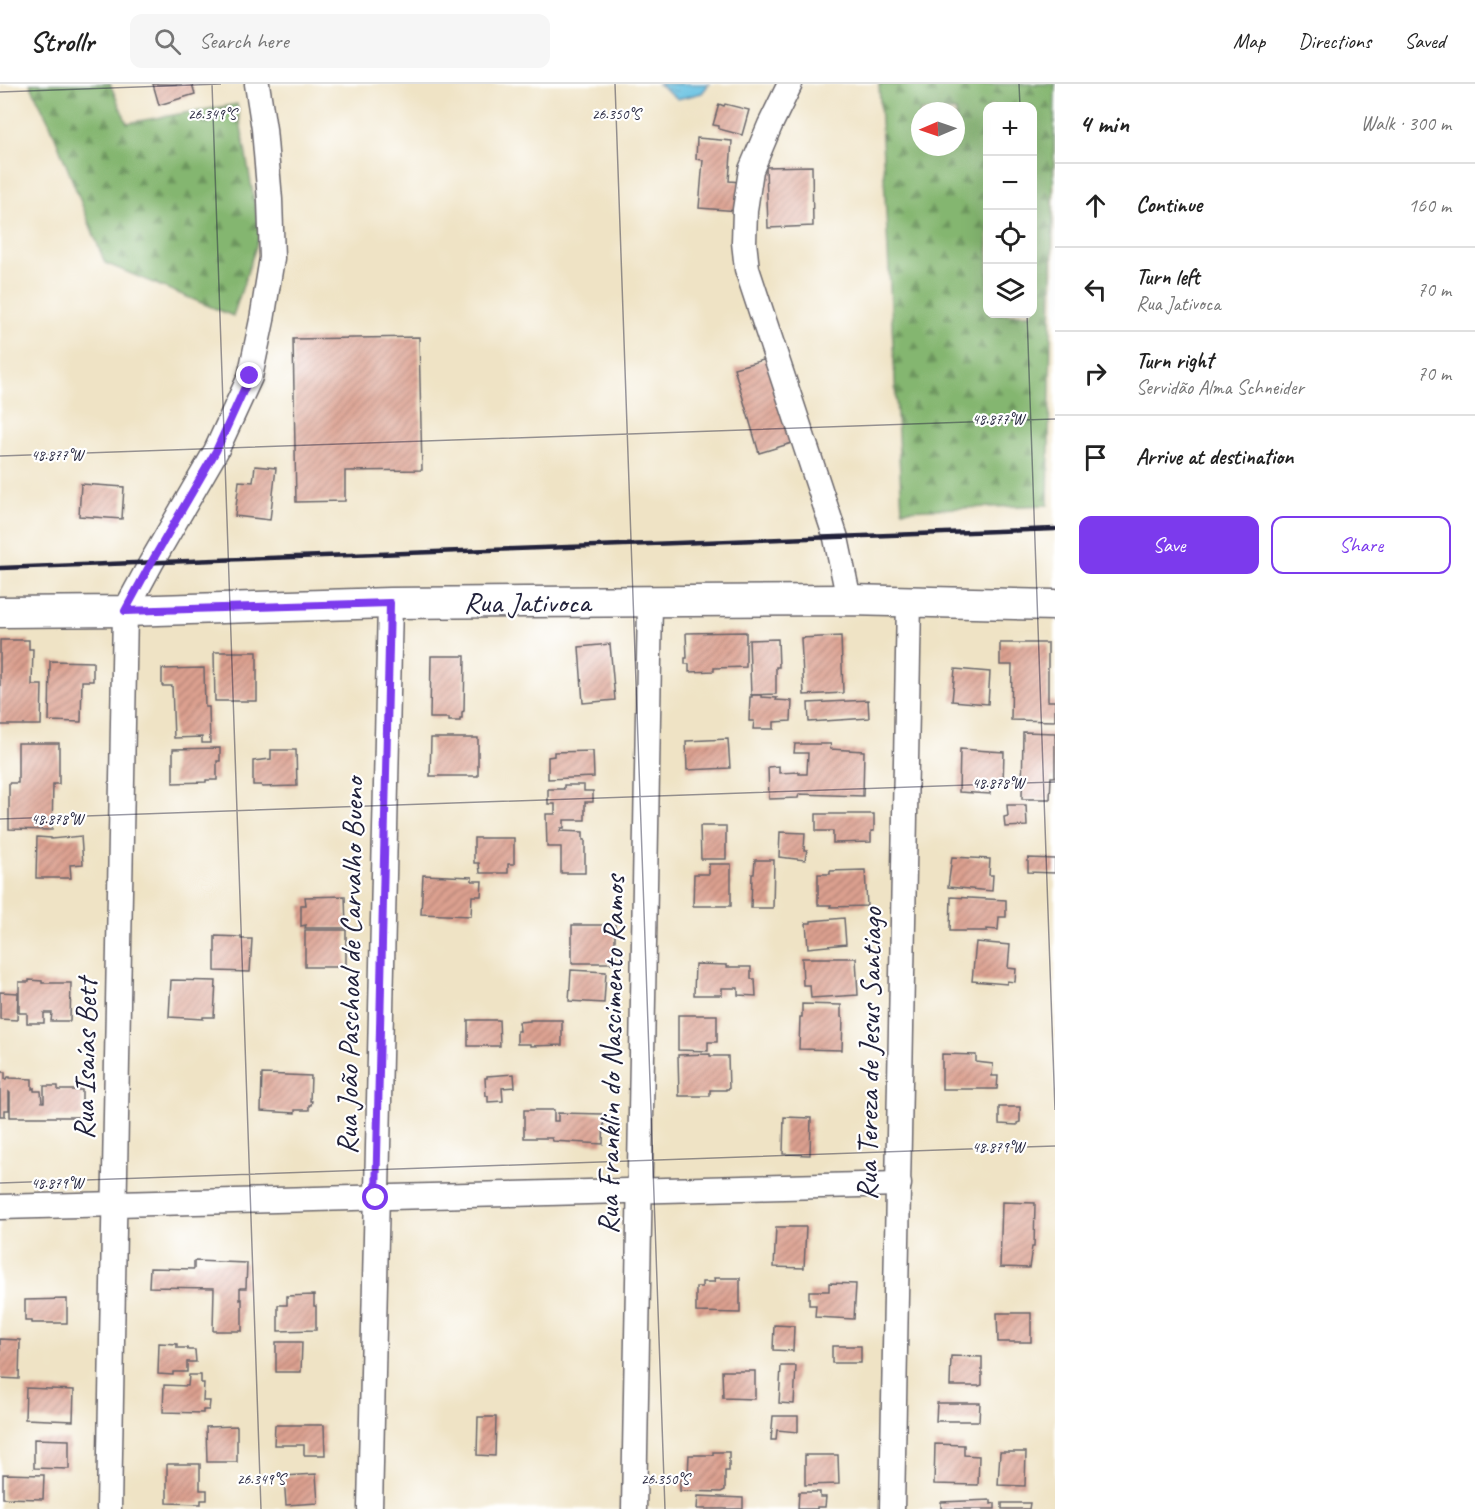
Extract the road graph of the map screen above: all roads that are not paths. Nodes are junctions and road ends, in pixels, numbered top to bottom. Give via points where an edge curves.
1 (256, 84) edge
2 (790, 84) edge
3 (849, 600) junction
4 (909, 601) junction
5 (650, 602) junction
6 (390, 603) junction
7 (1055, 605) edge
8 (125, 611) junction
9 (0, 612) edge
10 (898, 1185) junction
11 (640, 1191) junction
12 (376, 1198) junction
13 (114, 1205) junction
14 (0, 1208) edge
15 (109, 1509) edge
16 (370, 1509) edge
17 (634, 1509) edge
18 (892, 1509) edge

1 - 8 street via 264,129 272,258 250,376 216,451
2 - 3 street via 751,170 745,210 747,269 836,538
3 - 4 street, Rua Jativoca
3 - 5 street, Rua Jativoca
4 - 7 street, Rua Jativoca
4 - 10 street, Rua Tereza de Jesus Santiago
5 - 6 street, Rua Jativoca
5 - 11 street, Rua Franklin do Nascimento Ramos
6 - 8 street, Rua Jativoca
6 - 12 street, Rua João Paschoal de Carvalho Bueno
8 - 9 street, Rua Jativoca
8 - 13 street, Rua Isaías Bett
10 - 11 street
10 - 18 street, Rua Tereza de Jesus Santiago
11 - 12 street
11 - 17 street, Rua Franklin do Nascimento Ramos
12 - 13 street
12 - 16 street, Rua João Paschoal de Carvalho Bueno
13 - 14 street
13 - 15 street, Rua Isaías Bett

